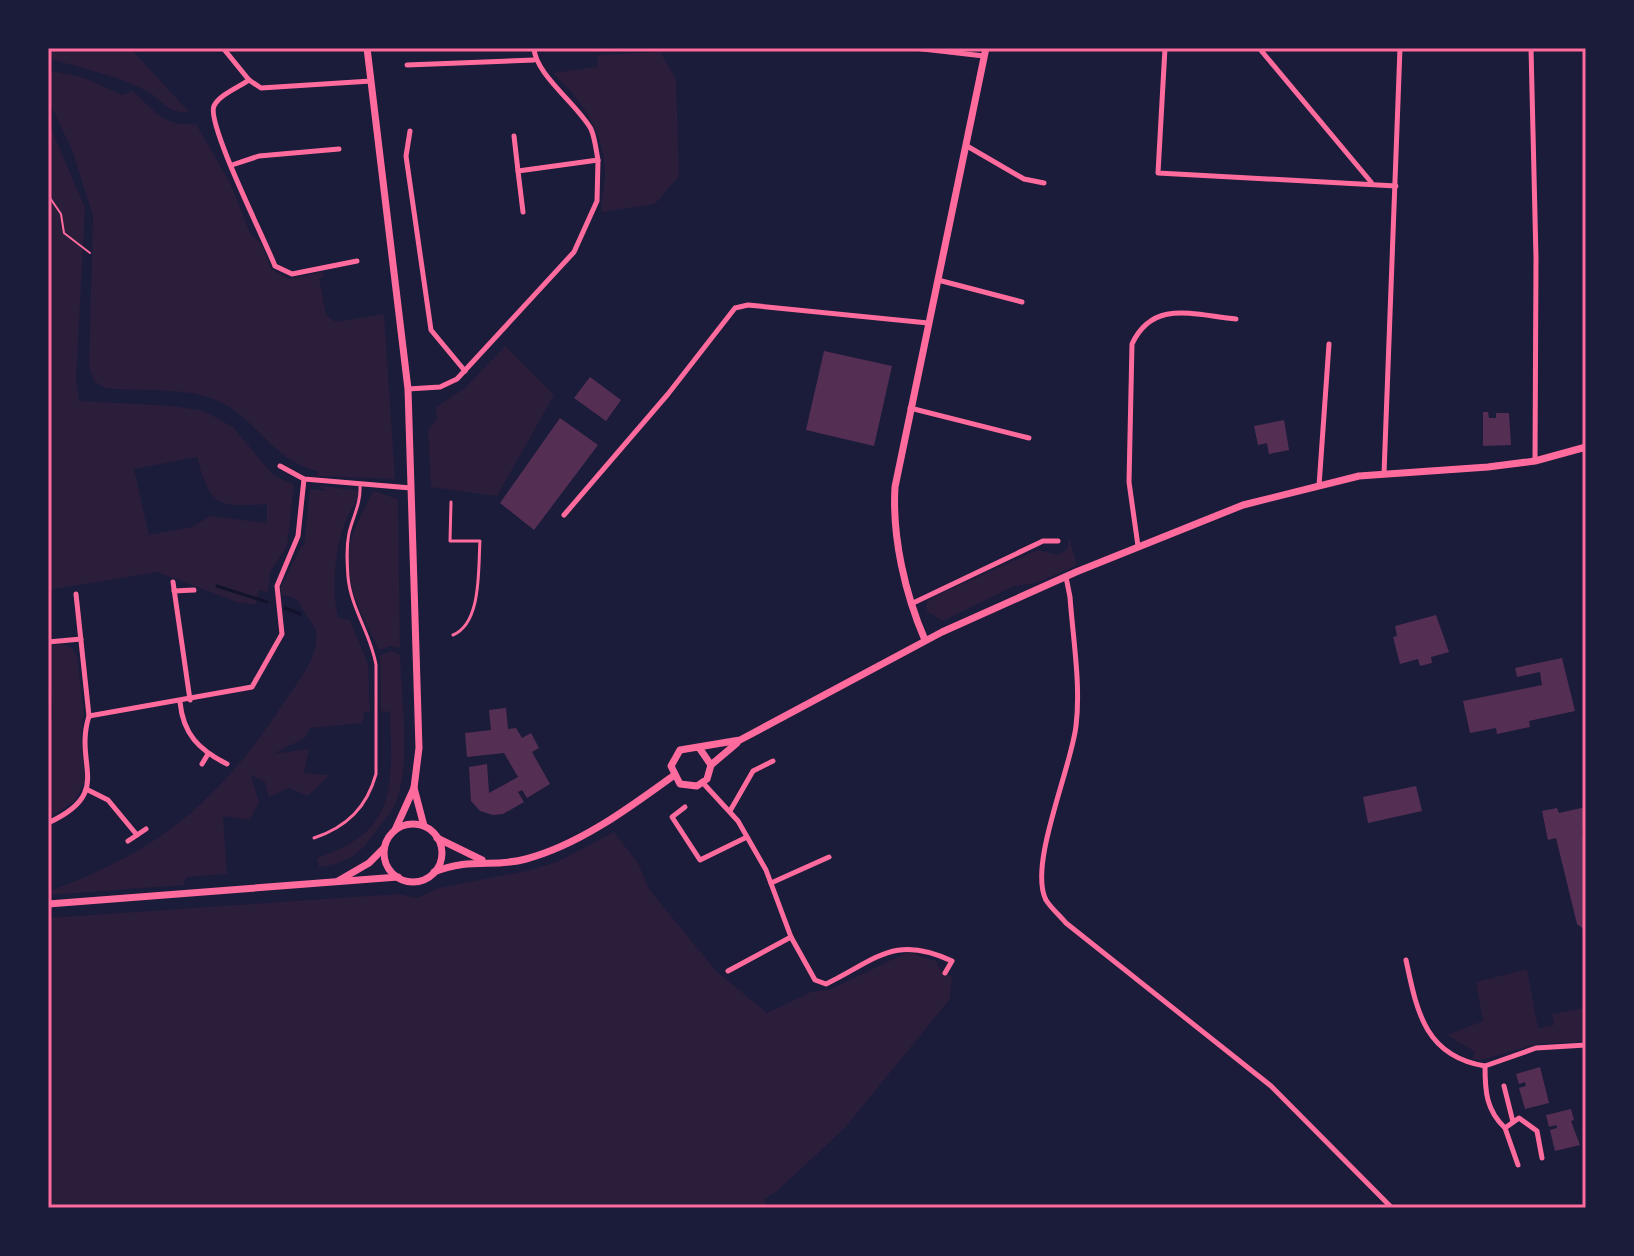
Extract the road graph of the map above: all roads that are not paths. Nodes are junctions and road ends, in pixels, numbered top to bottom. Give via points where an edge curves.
1 (223, 48) edge
2 (367, 48) edge
3 (534, 48) edge
4 (914, 48) edge
5 (1165, 48) edge
6 (1259, 48) edge
7 (1400, 48) edge
8 (1531, 48) edge
9 (985, 52) edge
10 (535, 60) junction
11 (407, 65) dead end
12 (249, 80) junction
13 (371, 81) junction
14 (410, 131) dead end
15 (514, 136) dead end
16 (967, 146) junction
17 (339, 149) dead end
18 (598, 160) junction
19 (232, 165) junction
20 (518, 171) junction
21 (1044, 183) dead end
22 (1372, 183) junction
23 (1396, 186) junction
24 (523, 212) dead end
25 (357, 261) dead end
26 (938, 280) junction
27 (1022, 302) dead end
28 (1236, 319) dead end
29 (928, 323) junction
30 (1329, 344) dead end
31 (465, 371) junction
32 (408, 389) junction
33 (910, 408) junction
34 (1029, 438) dead end
35 (1586, 447) edge
36 (1535, 461) junction
37 (280, 466) dead end
38 (1384, 474) junction
39 (304, 479) junction
40 (360, 485) junction
41 (1319, 486) junction
42 (412, 488) junction
43 (451, 502) dead end
44 (564, 515) dead end
45 (1058, 541) dead end
46 (1138, 546) junction
47 (1066, 577) junction
48 (173, 582) dead end
49 (194, 590) dead end
50 (174, 591) junction
51 (76, 594) dead end
52 (911, 604) junction
53 (453, 635) dead end
54 (81, 639) junction
55 (925, 640) junction
56 (48, 642) edge
57 (190, 700) junction
58 (180, 702) junction
59 (48, 711) edge
60 (89, 716) junction
61 (48, 725) edge
62 (740, 740) junction
63 (700, 749) junction
64 (208, 754) junction
65 (773, 761) dead end
66 (202, 764) dead end
67 (227, 764) dead end
68 (711, 765) junction
69 (673, 776) junction
70 (703, 783) junction
71 (414, 788) junction
72 (88, 790) junction
73 (685, 807) dead end
74 (730, 811) junction
75 (48, 823) edge
76 (424, 826) junction
77 (146, 829) dead end
78 (395, 830) junction
79 (137, 835) junction
80 (747, 837) junction
81 (314, 838) dead end
82 (437, 838) junction
83 (128, 841) dead end
84 (384, 848) junction
85 (829, 857) dead end
86 (483, 860) junction
87 (434, 872) junction
88 (398, 877) junction
89 (336, 882) junction
90 (771, 883) junction
91 (48, 904) edge
92 (791, 937) junction
93 (1406, 960) dead end
94 (728, 971) dead end
95 (945, 973) dead end
96 (1586, 1045) edge
97 (1485, 1066) junction
98 (1504, 1086) dead end
99 (1513, 1122) junction
100 (1505, 1128) junction
101 (1542, 1158) dead end
102 (1518, 1165) dead end
103 (1392, 1208) edge

1 - 12 street
2 - 13 main road
3 - 10 street
4 - 9 street
5 - 22 street via 1158,173
6 - 22 street
7 - 23 street
8 - 36 street
9 - 16 main road
10 - 11 street
10 - 18 street via 593,132
12 - 13 street via 261,88
12 - 19 street via 217,101 212,113 220,145
13 - 32 main road
14 - 31 street via 406,156 431,330
15 - 20 street
16 - 21 street via 1024,179
16 - 26 main road
17 - 19 street via 259,156
18 - 20 street
18 - 31 street via 597,201 574,252
19 - 25 street via 275,266 292,274
20 - 24 street
22 - 23 street
23 - 38 street
26 - 27 street
26 - 29 main road
28 - 46 street via 1152,316 1141,324 1132,344 1129,482
29 - 33 main road
29 - 44 street via 735,308
30 - 41 street
31 - 32 street via 440,387
32 - 42 main road
33 - 34 street
33 - 52 main road via 894,501
35 - 36 main road
36 - 38 main road
37 - 39 street
38 - 41 main road
39 - 40 street
39 - 57 street via 296,544 278,579 279,643 252,687
40 - 42 street
40 - 81 lane via 347,553 352,600 376,665 376,774 352,818
41 - 46 main road via 1243,505
42 - 71 main road via 419,748
43 - 53 lane via 450,541 480,541 471,618
45 - 52 street via 1043,541
46 - 47 main road
47 - 55 main road
47 - 103 street via 1077,723 1070,766 1046,838 1041,878 1046,899 1066,923 1271,1086
48 - 50 street
49 - 50 street
50 - 57 street
51 - 54 street
52 - 55 main road
54 - 56 street
54 - 60 street
55 - 62 main road
57 - 58 street
58 - 60 street
58 - 64 street via 186,730
59 - 61 street
60 - 72 street
62 - 63 main road
62 - 68 main road
63 - 68 main road
63 - 69 main road via 687,747 676,753
64 - 66 street
64 - 67 street
65 - 74 street via 753,771
68 - 70 main road
69 - 70 main road via 685,787
69 - 86 main road via 565,844 510,862
70 - 74 street
71 - 76 main road
71 - 78 main road
72 - 75 street via 77,807
72 - 79 street via 108,800
73 - 80 street via 672,817 700,860
74 - 80 street
76 - 78 main road
76 - 82 main road
77 - 79 street
78 - 84 main road
79 - 83 street
80 - 90 street
82 - 86 main road
82 - 87 main road via 441,855
84 - 88 main road via 387,866
84 - 89 main road
85 - 90 street
86 - 87 main road
87 - 88 main road via 419,881
88 - 89 main road
89 - 91 main road
90 - 92 street
92 - 94 street
92 - 95 street via 815,980 826,984 900,947 952,961
93 - 97 street via 1417,1010 1430,1034 1462,1062
96 - 97 street via 1536,1048
97 - 100 street via 1488,1105
98 - 99 street
99 - 100 street
99 - 101 street via 1519,1118 1537,1131
100 - 102 street

